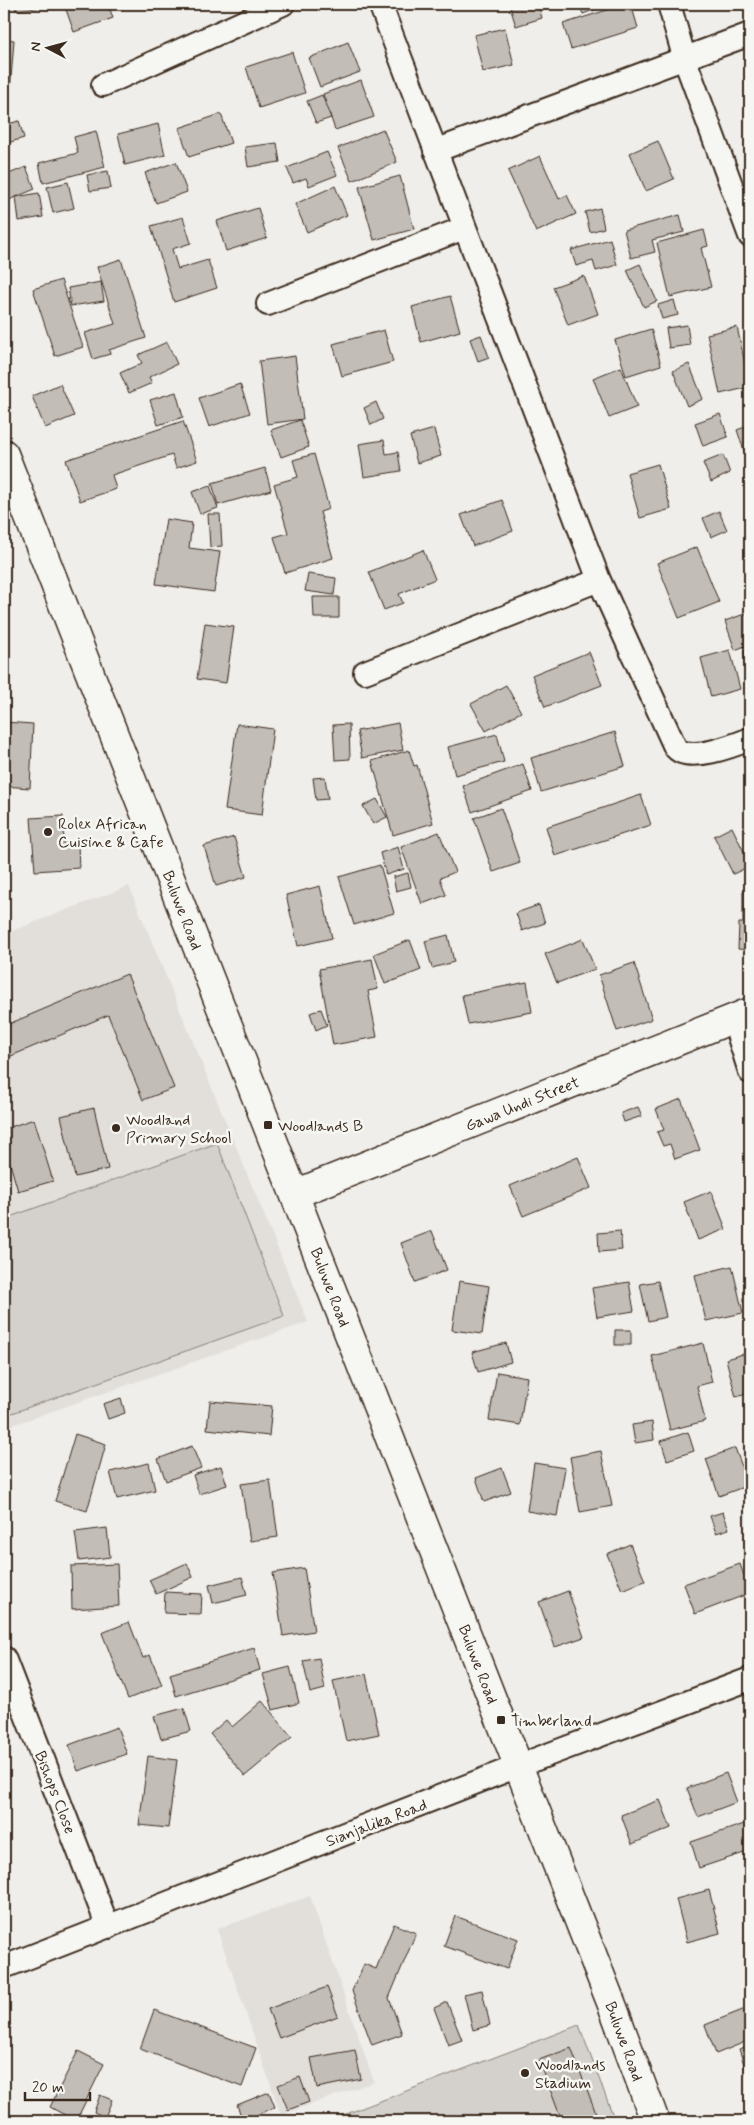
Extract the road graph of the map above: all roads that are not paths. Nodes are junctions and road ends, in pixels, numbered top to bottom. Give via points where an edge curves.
1 (283, 4) edge
2 (380, 4) edge
3 (669, 4) edge
4 (750, 34) edge
5 (685, 60) junction
6 (103, 85) dead end
7 (434, 151) junction
8 (464, 228) junction
9 (750, 236) edge
10 (268, 304) dead end
11 (4, 454) edge
12 (599, 580) junction
13 (364, 672) dead end
14 (750, 739) edge
15 (742, 1015) edge
16 (750, 1072) edge
17 (295, 1194) junction
18 (4, 1658) edge
19 (750, 1679) edge
20 (518, 1766) junction
21 (108, 1926) junction
22 (4, 1967) edge
23 (655, 2121) edge

1 - 6 street
2 - 7 street
3 - 5 street
4 - 5 street
5 - 7 street
5 - 9 street
7 - 8 street
8 - 10 street
8 - 12 street
11 - 17 street, Buluwe Road
12 - 13 street
12 - 14 street via 677,750 684,753 711,751
15 - 16 street
15 - 17 street, Gawa Undi Street
17 - 20 street, Buluwe Road
18 - 21 street, Bishops Close
19 - 20 street, Sianjalika Road
20 - 21 street, Sianjalika Road
20 - 23 street, Buluwe Road
21 - 22 street, Sianjalika Road

